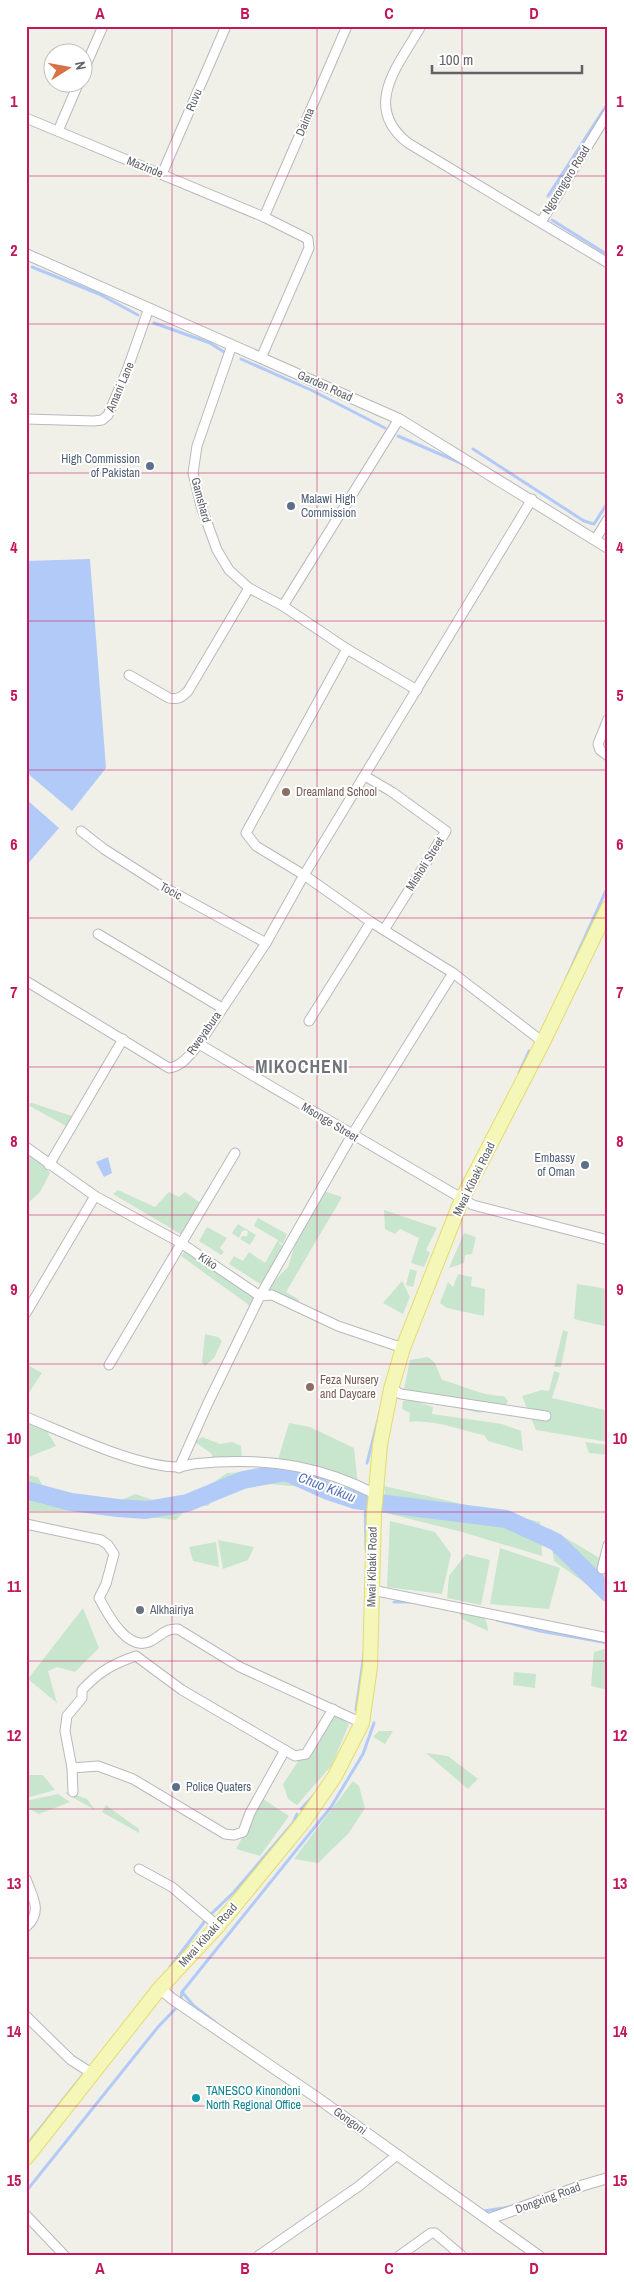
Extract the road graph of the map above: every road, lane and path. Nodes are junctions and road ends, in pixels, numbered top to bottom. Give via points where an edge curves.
1 (103, 26) edge
2 (226, 26) edge
3 (346, 26) edge
4 (421, 26) edge
5 (92, 51) edge
6 (75, 92) edge
7 (608, 113) edge
8 (26, 118) edge
9 (58, 131) junction
10 (162, 174) junction
11 (264, 217) junction
12 (541, 222) junction
13 (26, 254) edge
14 (608, 263) edge
15 (149, 308) junction
16 (232, 345) junction
17 (261, 358) junction
18 (26, 419) edge
19 (398, 419) junction
20 (532, 499) junction
21 (608, 519) edge
22 (595, 540) junction
23 (608, 548) edge
24 (249, 588) junction
25 (283, 606) junction
26 (347, 649) junction
27 (129, 676) dead end
28 (417, 690) junction
29 (608, 719) edge
30 (608, 756) edge
31 (365, 776) junction
32 (81, 831) dead end
33 (304, 875) junction
34 (608, 908) edge
35 (371, 922) junction
36 (384, 930) junction
37 (98, 934) dead end
38 (266, 943) junction
39 (453, 973) junction
40 (26, 981) edge
41 (222, 1008) junction
42 (309, 1021) dead end
43 (123, 1039) junction
44 (544, 1042) junction
45 (199, 1044) junction
46 (352, 1135) junction
47 (26, 1147) edge
48 (235, 1153) dead end
49 (49, 1165) junction
50 (96, 1196) junction
51 (462, 1199) junction
52 (608, 1240) edge
53 (182, 1243) junction
54 (26, 1294) edge
55 (260, 1296) junction
56 (34, 1300) junction
57 (26, 1313) edge
58 (403, 1348) junction
59 (109, 1365) dead end
60 (391, 1389) junction
61 (546, 1416) dead end
62 (26, 1417) edge
63 (179, 1468) junction
64 (374, 1496) junction
65 (26, 1524) edge
66 (608, 1545) edge
67 (602, 1569) dead end
68 (372, 1590) junction
69 (608, 1638) edge
70 (333, 1710) junction
71 (362, 1723) junction
72 (285, 1750) junction
73 (72, 1768) junction
74 (73, 1792) dead end
75 (139, 1869) dead end
76 (26, 1880) edge
77 (218, 1926) junction
78 (26, 1927) edge
79 (160, 1988) junction
80 (26, 2016) edge
81 (93, 2074) junction
82 (397, 2155) junction
83 (26, 2158) edge
84 (608, 2178) edge
85 (26, 2215) edge
86 (489, 2219) junction
87 (65, 2256) edge
88 (258, 2256) edge
89 (399, 2256) edge
90 (462, 2256) edge
91 (539, 2256) edge

1 - 5 street
2 - 10 street, Ruvu
3 - 11 street, Daima
4 - 12 street via 386,90 384,105 388,120 408,143
6 - 9 street
7 - 12 street, Ngorongoro Road
8 - 9 street, Mazinde
9 - 10 street, Mazinde
10 - 11 street, Mazinde
11 - 17 street, Mazinde via 306,237 310,245
12 - 14 street
13 - 15 street, Garden Road
15 - 16 street, Garden Road
15 - 18 street, Amani Lane via 108,415 94,421
16 - 17 street, Garden Road
16 - 24 street, Gamshard via 197,446 193,473 217,550 229,570
17 - 19 street, Garden Road
19 - 20 street, Garden Road
19 - 25 street
20 - 22 street, Garden Road
20 - 28 street, Rweyabura
21 - 22 street
22 - 23 street, Garden Road
24 - 25 street, Gamshard
24 - 27 street via 188,691 181,697 169,698
25 - 26 street, Gamshard
26 - 28 street, Gamshard
26 - 33 street via 246,833 256,846
28 - 31 street, Rweyabura
29 - 30 street via 598,744
31 - 33 street, Rweyabura
31 - 36 street, Misholi Street via 446,831
32 - 38 street, Tocic via 104,850 162,886
33 - 35 street
33 - 38 street, Rweyabura
34 - 44 main road, Mwai Kibaki Road
35 - 36 street
35 - 42 street
36 - 39 street
37 - 41 street
38 - 41 street, Rweyabura
39 - 44 street
39 - 46 street
40 - 43 street, Rweyabura
41 - 45 street, Rweyabura
43 - 45 street, Rweyabura via 169,1068 177,1067
43 - 49 street
44 - 51 main road, Mwai Kibaki Road
45 - 46 street, Msonge Street
46 - 51 street, Msonge Street
46 - 55 street
47 - 49 street, Kiko
48 - 53 street
49 - 50 street, Kiko
50 - 53 street, Kiko
50 - 56 street
51 - 52 street, Msonge Street via 473,1205
51 - 58 main road, Mwai Kibaki Road
53 - 55 street, Kiko
53 - 59 street
54 - 56 street
55 - 58 street, Kiko via 272,1295 338,1326
55 - 63 street
56 - 57 street
58 - 60 main road, Mwai Kibaki Road
60 - 61 street via 402,1394
60 - 64 main road, Mwai Kibaki Road
62 - 63 street via 142,1461
63 - 64 street via 217,1462 274,1462 350,1481
64 - 68 main road, Mwai Kibaki Road
65 - 70 street via 92,1537 111,1548 114,1554 99,1598 114,1623 135,1643 144,1644 170,1628 178,1629 240,1666
66 - 67 street
68 - 69 street
68 - 71 main road, Mwai Kibaki Road via 370,1666
70 - 71 street
70 - 72 street via 306,1754 295,1756
71 - 77 main road, Mwai Kibaki Road via 321,1798
72 - 73 street via 243,1832 234,1835 225,1834 133,1779 98,1766
72 - 73 street via 182,1690 136,1656 96,1675 82,1690 82,1698 67,1716 66,1732
73 - 74 street
75 - 77 street via 172,1887
76 - 78 street via 37,1911
77 - 79 main road, Mwai Kibaki Road
79 - 81 main road, Mwai Kibaki Road
79 - 82 street, Gongoni
80 - 81 street via 71,2060
81 - 83 main road, Mwai Kibaki Road
82 - 86 street, Gongoni
82 - 88 street via 359,2186
84 - 86 street, Dongxing Road
85 - 87 street
86 - 91 street, Gongoni
89 - 90 street via 431,2232

